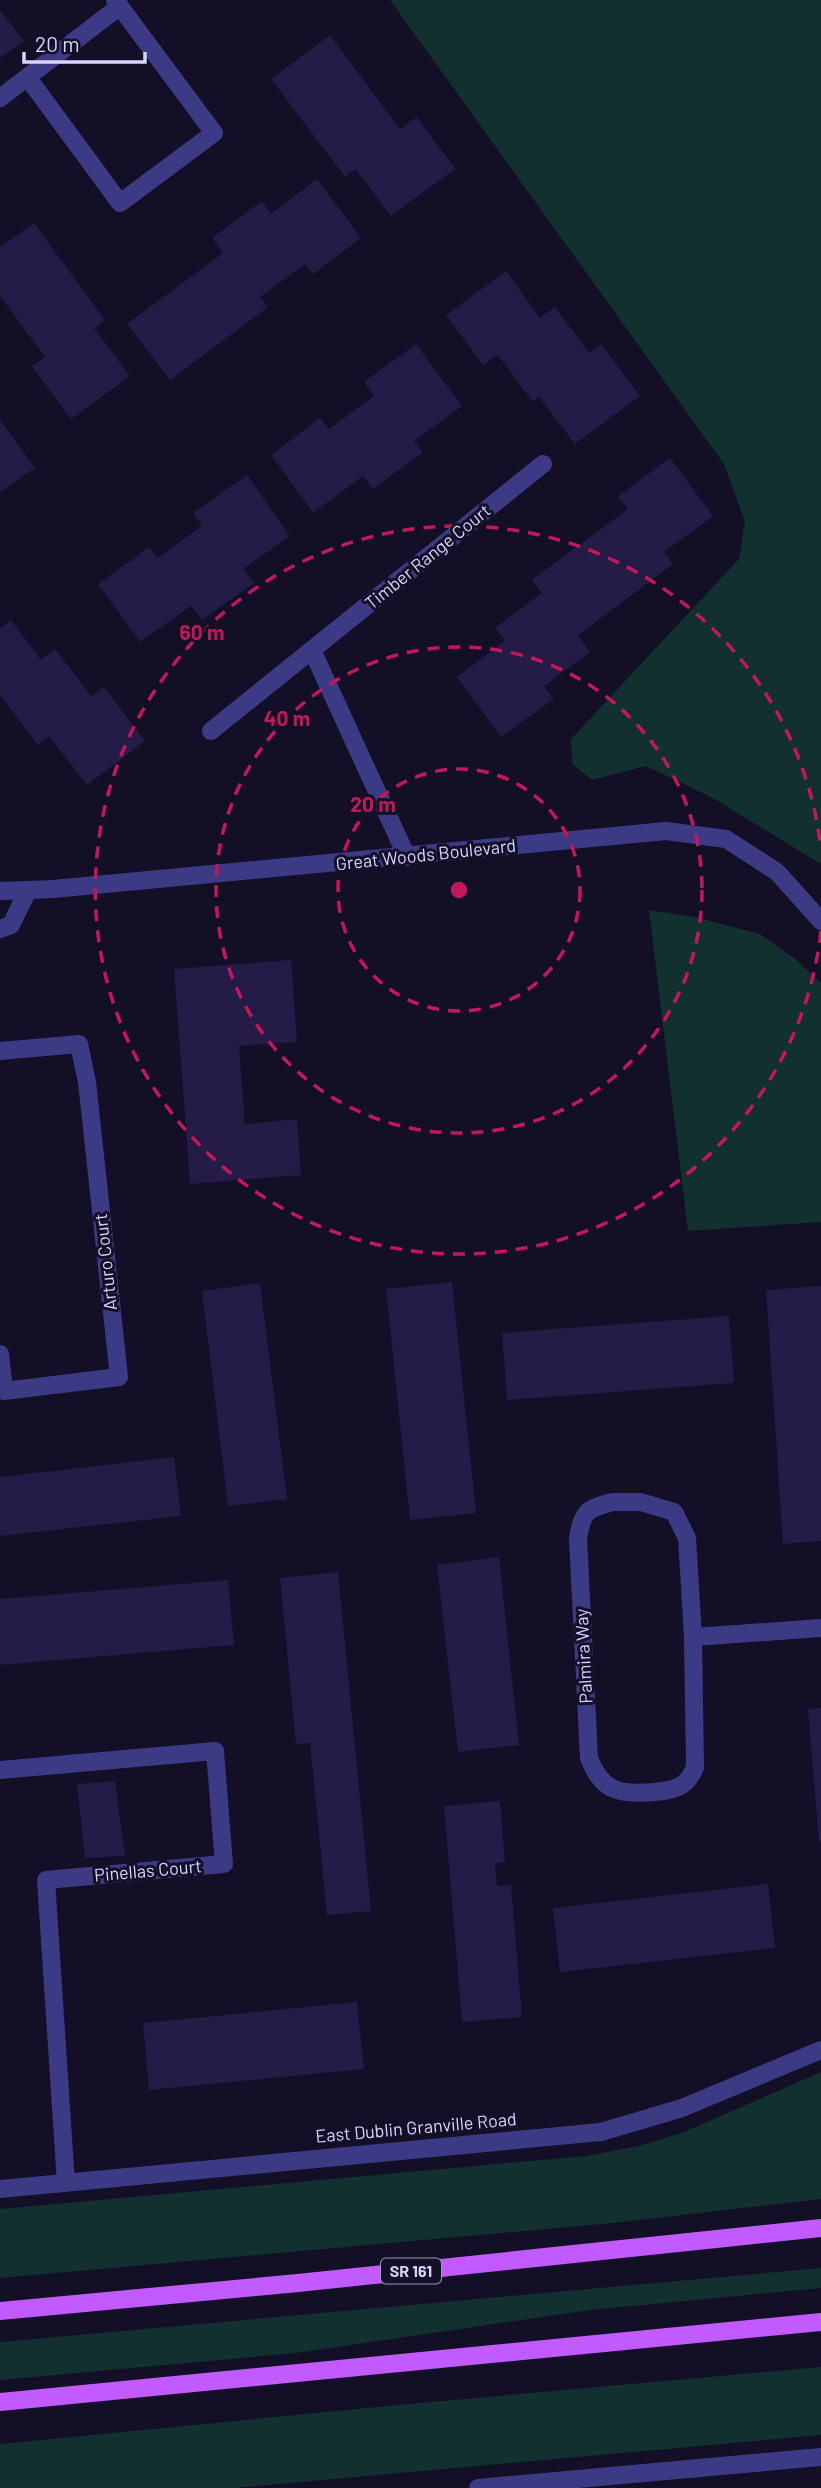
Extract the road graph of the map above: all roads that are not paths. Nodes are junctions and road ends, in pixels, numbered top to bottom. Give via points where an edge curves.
1 (118, 3) edge
2 (28, 78) junction
3 (0, 98) edge
4 (543, 464) dead end
5 (312, 650) junction
6 (211, 731) dead end
7 (407, 857) junction
8 (29, 890) junction
9 (0, 891) edge
10 (821, 921) edge
11 (0, 929) edge
12 (0, 1051) edge
13 (0, 1353) edge
14 (821, 1628) edge
15 (693, 1637) junction
16 (0, 1770) edge
17 (821, 2050) edge
18 (66, 2183) junction
19 (0, 2189) edge
20 (821, 2228) edge
21 (0, 2311) edge
22 (821, 2322) edge
23 (0, 2402) edge
24 (821, 2457) edge
25 (478, 2488) edge

1 - 2 street
1 - 2 street via 214,132 120,203
2 - 3 street
4 - 5 street, Timber Range Court
5 - 6 street, Timber Range Court
5 - 7 street
7 - 8 street, Great Woods Boulevard
7 - 10 street, Great Woods Boulevard via 666,831 726,839 777,872
8 - 9 street, Great Woods Boulevard
8 - 11 street via 11,925
12 - 13 street, Arturo Court via 79,1044 119,1377 4,1391
14 - 15 street
15 - 15 street, Palmira Way via 687,1538 674,1512 641,1502 592,1507 581,1519 578,1538 589,1758 594,1771 611,1788 638,1794 680,1787 690,1778 695,1768
16 - 18 street, Pinellas Court via 215,1751 224,1864 46,1880
17 - 18 street, East Dublin Granville Road via 682,2108 601,2132
18 - 19 street, East Dublin Granville Road
20 - 21 main road, SR 161
22 - 23 main road
24 - 25 street

